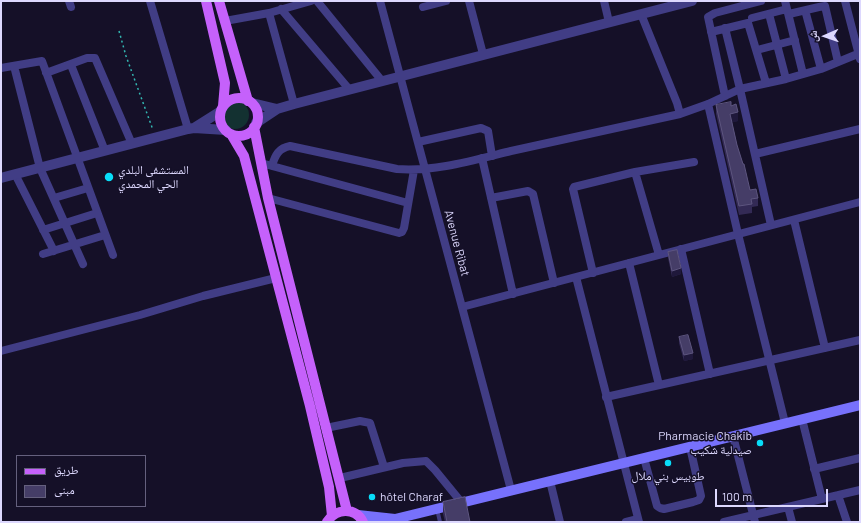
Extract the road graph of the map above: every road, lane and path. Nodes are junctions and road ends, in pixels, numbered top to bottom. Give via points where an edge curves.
1 (150, 1) edge
2 (206, 1) edge
3 (220, 1) edge
4 (311, 1) edge
5 (317, 1) edge
6 (380, 1) edge
7 (446, 1) edge
8 (469, 1) edge
9 (604, 1) edge
10 (692, 1) edge
11 (761, 1) edge
12 (844, 1) edge
13 (423, 7) dead end
14 (787, 8) edge
15 (281, 9) junction
16 (805, 10) junction
17 (269, 13) junction
18 (641, 14) junction
19 (769, 14) junction
20 (752, 18) dead end
21 (225, 21) junction
22 (610, 22) junction
23 (725, 28) junction
24 (119, 31) dead end
25 (711, 32) junction
26 (795, 40) junction
27 (776, 45) junction
28 (757, 50) junction
29 (483, 54) junction
30 (860, 55) edge
31 (838, 62) junction
32 (71, 65) junction
33 (14, 66) junction
34 (1, 68) edge
35 (821, 69) junction
36 (46, 73) junction
37 (803, 74) junction
38 (400, 76) junction
39 (786, 79) junction
40 (382, 81) junction
41 (766, 83) junction
42 (349, 89) junction
43 (740, 89) junction
44 (725, 96) junction
45 (250, 102) junction
46 (294, 104) junction
47 (708, 104) junction
48 (222, 108) junction
49 (277, 109) junction
50 (680, 114) junction
51 (255, 125) junction
52 (191, 129) junction
53 (860, 129) edge
54 (228, 132) junction
55 (156, 138) junction
56 (418, 142) junction
57 (132, 144) junction
58 (105, 151) junction
59 (755, 154) junction
60 (492, 156) junction
61 (482, 158) junction
62 (78, 159) junction
63 (694, 162) dead end
64 (261, 163) junction
65 (272, 166) junction
66 (40, 168) junction
67 (425, 169) junction
68 (414, 170) junction
69 (635, 172) junction
70 (15, 174) junction
71 (2, 176) edge
72 (88, 188) junction
73 (54, 198) junction
74 (268, 198) junction
75 (491, 198) junction
76 (860, 202) edge
77 (408, 203) junction
78 (97, 213) junction
79 (794, 220) junction
80 (65, 223) junction
81 (772, 225) junction
82 (43, 230) junction
83 (738, 234) junction
84 (106, 235) junction
85 (74, 244) junction
86 (681, 249) junction
87 (54, 251) junction
88 (43, 254) dead end
89 (113, 255) dead end
90 (659, 255) junction
91 (629, 263) junction
92 (83, 264) dead end
93 (593, 273) junction
94 (576, 277) junction
95 (276, 278) junction
96 (554, 283) junction
97 (513, 294) junction
98 (462, 307) junction
99 (860, 340) edge
100 (825, 348) junction
101 (1, 351) edge
102 (769, 360) junction
103 (710, 374) junction
104 (659, 385) junction
105 (606, 397) junction
106 (860, 405) edge
107 (802, 419) junction
108 (785, 423) junction
109 (326, 428) junction
110 (733, 436) junction
111 (690, 447) junction
112 (644, 458) junction
113 (860, 458) edge
114 (623, 463) junction
115 (384, 467) junction
116 (814, 469) junction
117 (340, 478) junction
118 (550, 481) junction
119 (511, 490) junction
120 (860, 490) edge
121 (838, 495) junction
122 (822, 499) junction
123 (462, 503) junction
124 (788, 507) junction
125 (437, 508) junction
126 (347, 511) junction
127 (755, 518) edge
128 (330, 519) edge
129 (360, 519) edge
130 (393, 520) edge
131 (639, 521) edge
132 (440, 522) edge
133 (560, 522) edge
134 (626, 522) edge
135 (724, 522) edge
136 (792, 522) edge
137 (847, 522) edge

1 - 52 street
2 - 48 main road via 225,83
3 - 21 main road
4 - 15 street
5 - 40 street
6 - 38 street, Avenue Ribat
7 - 13 street
8 - 29 street
9 - 22 street
10 - 18 street
11 - 25 street via 710,15 708,20
12 - 30 street
14 - 16 street
14 - 19 street
14 - 26 street
15 - 17 street
15 - 42 street
16 - 31 street via 825,6
16 - 35 street
17 - 21 street
17 - 46 street
18 - 22 street
18 - 50 street
19 - 20 street
19 - 27 street
21 - 45 main road
22 - 29 street
23 - 25 street
23 - 28 street via 748,23
23 - 43 street
24 - 55 path
25 - 44 street
26 - 27 street
26 - 37 street
27 - 28 street
27 - 39 street
28 - 41 street
29 - 38 street
30 - 31 street
31 - 35 street
32 - 36 street
32 - 57 street via 90,57 95,58
32 - 58 street
33 - 34 street
33 - 36 street via 42,60
33 - 66 street
35 - 37 street
36 - 62 street
37 - 39 street
38 - 40 street
38 - 56 street, Avenue Ribat
39 - 41 street
40 - 42 street
41 - 43 street
42 - 46 street
43 - 44 street
43 - 59 street
44 - 47 street
45 - 48 main road via 235,98 226,102
45 - 49 street
45 - 51 main road via 257,115
46 - 49 street
47 - 50 street
47 - 83 street
48 - 52 street
48 - 54 main road via 220,121
49 - 51 street
50 - 60 street
51 - 54 main road via 249,133 242,135
51 - 64 main road
52 - 54 street
52 - 55 street
53 - 59 street
54 - 95 main road via 244,156
55 - 57 street
56 - 60 street via 481,128 488,131
56 - 67 street, Avenue Ribat
57 - 58 street
58 - 62 street
59 - 81 street
60 - 61 street
61 - 67 street
61 - 75 street
62 - 66 street
62 - 72 street
63 - 69 street
64 - 65 street
64 - 74 main road
65 - 68 street via 278,151 290,146 397,169
65 - 77 street
66 - 70 street
66 - 73 street
67 - 68 street
67 - 98 street, Avenue Ribat
68 - 77 street
69 - 90 street
69 - 93 street via 573,189
70 - 71 street
70 - 82 street
72 - 73 street
72 - 78 street
73 - 80 street
74 - 77 street via 400,233 404,228
74 - 109 main road
75 - 96 street via 528,191 533,194
75 - 97 street
76 - 79 street
78 - 80 street
78 - 84 street
79 - 81 street
79 - 100 street
80 - 82 street
80 - 85 street
81 - 83 street
82 - 87 street
83 - 86 street
83 - 102 street
84 - 85 street
84 - 89 street
85 - 87 street
85 - 92 street
86 - 90 street
86 - 103 street
87 - 88 street
90 - 91 street
91 - 93 street
91 - 104 street
93 - 94 street
94 - 96 street
94 - 105 street
95 - 101 street
95 - 128 main road via 329,487
96 - 97 street
97 - 98 street
98 - 119 street, Avenue Ribat
99 - 100 street
100 - 102 street
102 - 103 street
102 - 108 street
103 - 104 street
104 - 105 street
105 - 114 street
106 - 107 main road
107 - 108 main road
107 - 116 street
108 - 110 main road
109 - 115 street via 360,421 370,422
109 - 117 main road
110 - 111 main road
110 - 127 street
111 - 112 main road
111 - 112 street via 701,496 699,500 664,509 657,506
112 - 114 main road
113 - 116 street
114 - 118 main road
114 - 131 street
115 - 117 street
115 - 123 street via 426,461
116 - 122 street
117 - 126 main road
118 - 119 main road
118 - 133 street
119 - 123 main road
120 - 121 street
121 - 122 street
121 - 137 street
122 - 124 street
123 - 125 main road
124 - 127 street
124 - 136 street
125 - 130 main road
125 - 132 lane
126 - 128 main road via 342,511
126 - 129 main road
127 - 135 street
129 - 130 main road
131 - 134 street

